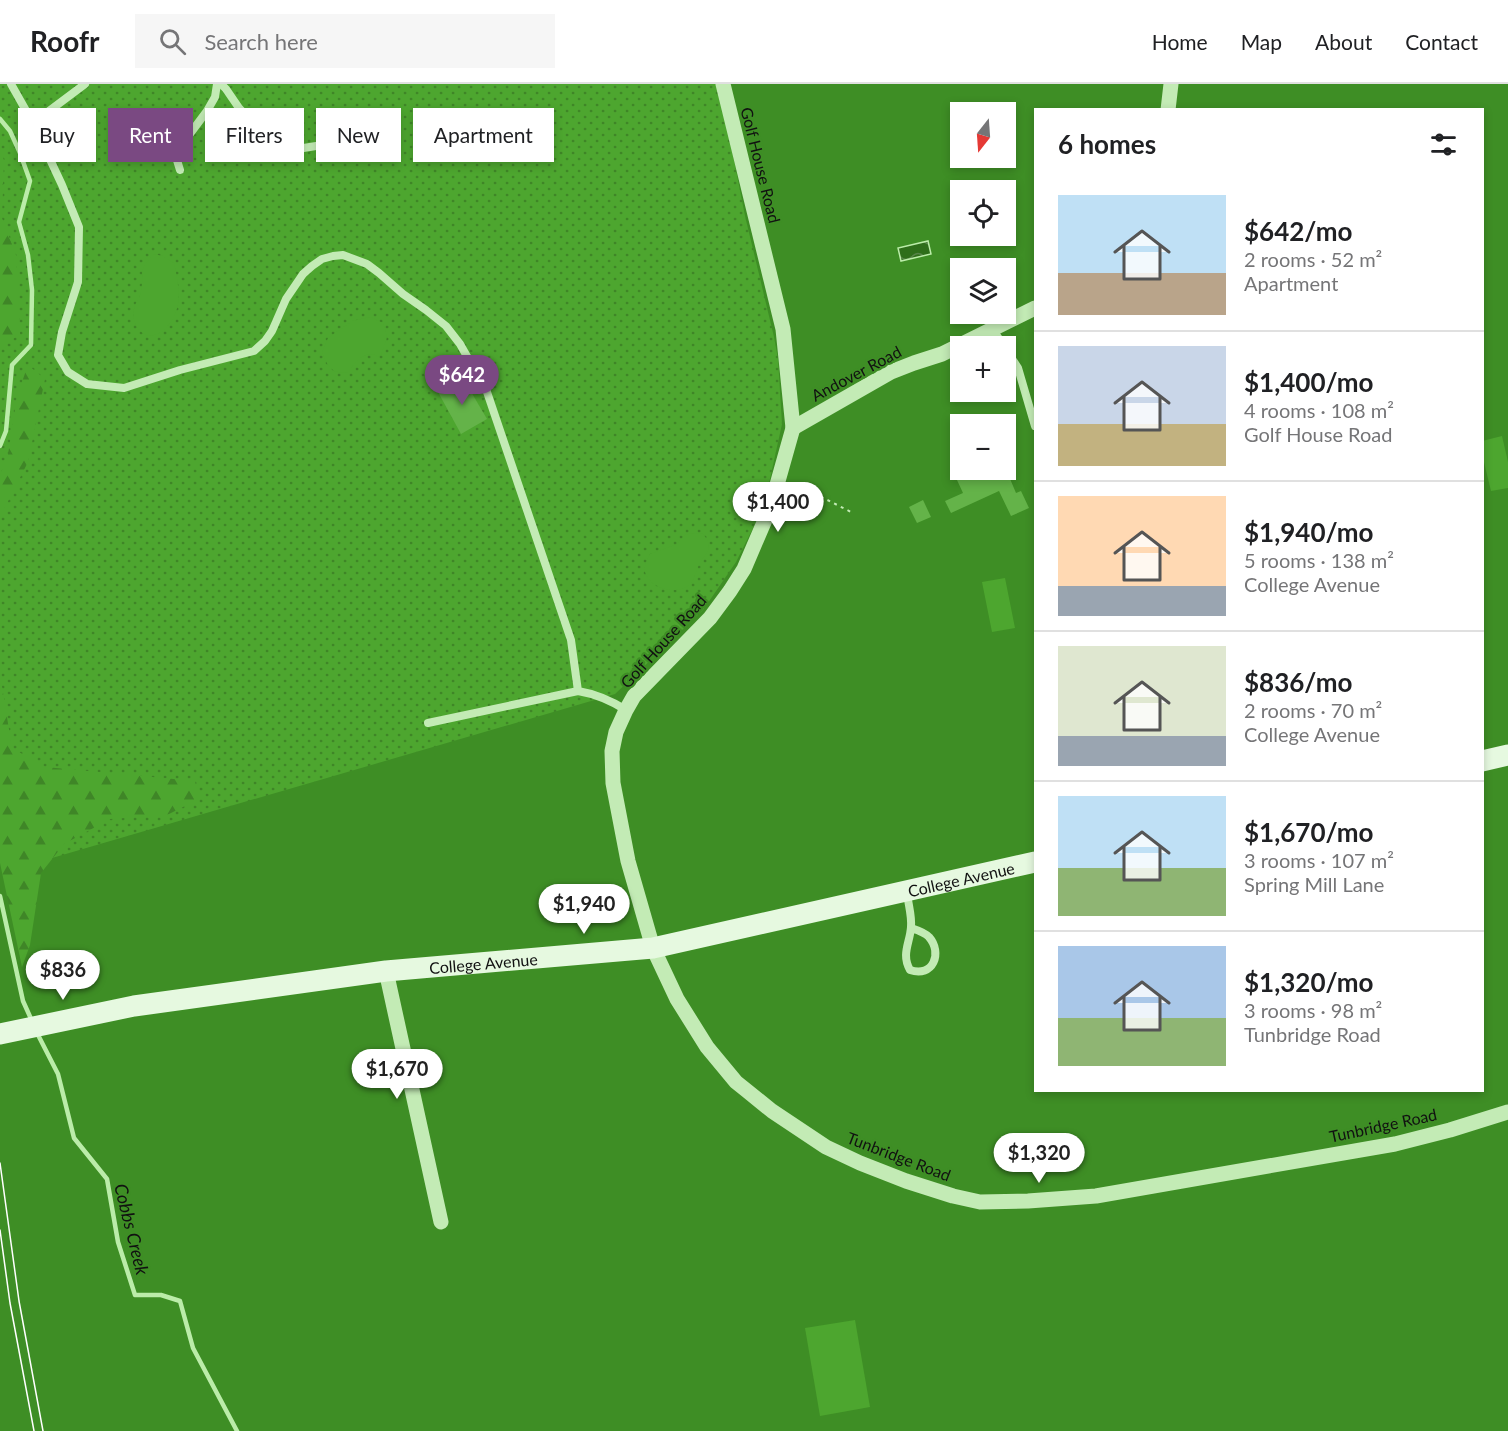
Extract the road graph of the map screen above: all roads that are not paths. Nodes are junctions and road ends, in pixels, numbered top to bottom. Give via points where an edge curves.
1 (11, 84) edge
2 (85, 84) edge
3 (219, 84) edge
4 (723, 84) edge
5 (1171, 84) edge
6 (25, 108) edge
7 (53, 108) edge
8 (1168, 108) edge
9 (316, 146) edge
10 (52, 162) edge
11 (180, 170) dead end
12 (1034, 309) edge
13 (993, 330) junction
14 (997, 336) edge
15 (1016, 365) edge
16 (1034, 423) edge
17 (794, 428) junction
18 (578, 691) junction
19 (626, 710) junction
20 (428, 723) dead end
21 (1508, 755) edge
22 (1484, 761) edge
23 (1034, 862) edge
24 (906, 891) junction
25 (911, 928) junction
26 (653, 948) junction
27 (386, 971) junction
28 (0, 1034) edge
29 (1508, 1112) edge
30 (441, 1222) dead end

1 - 6 lane
2 - 7 lane
3 - 9 lane via 262,133 279,146 291,150
3 - 11 lane via 207,111 176,157
4 - 17 street, Golf House Road via 783,329
5 - 8 street
10 - 18 lane via 79,227 78,282 58,355 68,372 87,384 124,388 254,351 266,341 303,274 322,259 333,256 344,255 367,264 446,326 487,392 571,640
12 - 13 street, Andover Road
13 - 14 lane
13 - 17 street, Andover Road via 891,372
15 - 16 lane
17 - 19 street, Golf House Road via 771,507 744,568 710,618 634,696
18 - 19 lane via 594,694
18 - 20 lane
19 - 26 street, Golf House Road via 612,751 613,777 628,861
21 - 22 main road
23 - 24 main road, College Avenue
24 - 25 lane
24 - 26 main road, College Avenue
25 - 25 lane via 906,963 918,973 933,964 935,947 928,936
26 - 27 main road, College Avenue
26 - 29 street, Tunbridge Road via 677,999 707,1047 736,1082 772,1111 826,1147 860,1163 980,1202 1096,1197 1395,1144
27 - 28 main road, College Avenue via 134,1006
27 - 30 street

